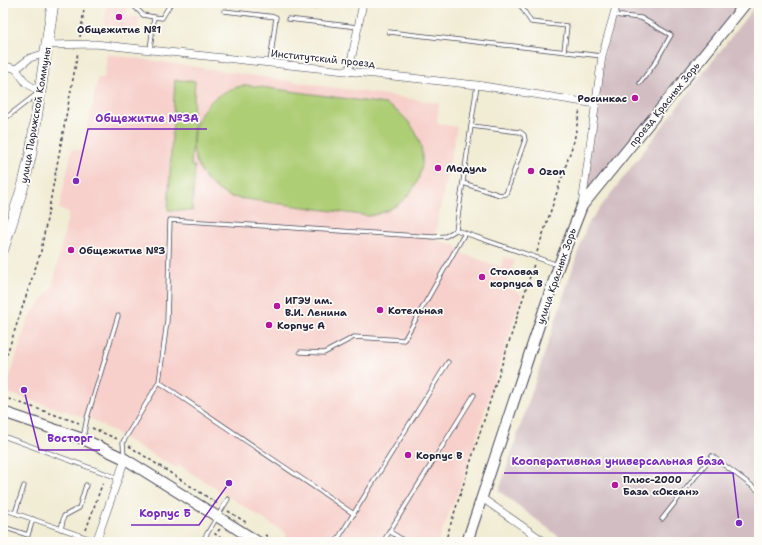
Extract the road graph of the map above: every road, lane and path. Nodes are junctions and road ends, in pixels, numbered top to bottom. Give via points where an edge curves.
1 (53, 3) edge
2 (85, 3) edge
3 (134, 3) edge
4 (170, 3) edge
5 (363, 3) edge
6 (519, 3) edge
7 (617, 3) edge
8 (746, 3) edge
9 (224, 11) dead end
10 (613, 15) junction
11 (154, 17) junction
12 (288, 19) dead end
13 (358, 27) junction
14 (389, 32) dead end
15 (79, 44) junction
16 (47, 49) junction
17 (150, 50) junction
18 (564, 51) junction
19 (602, 56) junction
20 (270, 63) junction
21 (3, 65) edge
22 (16, 68) junction
23 (349, 71) junction
24 (640, 83) dead end
25 (477, 85) junction
26 (40, 92) junction
27 (581, 102) junction
28 (596, 104) junction
29 (3, 120) edge
30 (471, 126) junction
31 (463, 183) junction
32 (582, 206) junction
33 (456, 230) junction
34 (465, 233) junction
35 (3, 249) edge
36 (536, 257) junction
37 (559, 265) junction
38 (118, 316) dead end
39 (300, 352) dead end
40 (448, 362) dead end
41 (3, 366) edge
42 (159, 382) junction
43 (474, 395) dead end
44 (3, 412) edge
45 (3, 436) edge
46 (83, 440) junction
47 (125, 459) junction
48 (106, 474) junction
49 (118, 478) junction
50 (86, 485) dead end
51 (24, 486) dead end
52 (759, 491) edge
53 (228, 498) dead end
54 (482, 498) junction
55 (3, 509) edge
56 (15, 513) junction
57 (354, 514) junction
58 (218, 516) junction
59 (33, 519) junction
60 (662, 519) dead end
61 (3, 527) edge
62 (61, 528) junction
63 (389, 532) junction
64 (84, 536) junction
65 (97, 541) edge
66 (202, 542) edge
67 (258, 542) edge
68 (336, 542) edge
69 (382, 542) edge
70 (406, 542) edge
71 (445, 542) edge
72 (467, 542) edge
73 (545, 542) edge

1 - 16 main road, улица Парижской Коммуны
2 - 15 path
3 - 11 lane via 143,15
4 - 11 lane via 162,18
5 - 13 street
6 - 18 lane via 531,22 567,26
7 - 10 street, улица Красных Зорь
8 - 32 street, проезд Красных Зорь
9 - 20 lane via 276,17
10 - 19 street, улица Красных Зорь
10 - 24 lane via 641,18 671,35
11 - 17 lane
12 - 13 lane
13 - 23 street
14 - 18 lane
15 - 16 street, Институтский проезд
15 - 17 street, Институтский проезд
15 - 41 path via 41,251
16 - 22 street, Институтский проезд
16 - 26 main road, улица Парижской Коммуны
17 - 20 street, Институтский проезд
18 - 19 lane
19 - 28 street, улица Красных Зорь
20 - 23 street, Институтский проезд
21 - 22 street
22 - 26 street via 26,83
23 - 25 street, Институтский проезд
25 - 27 street, Институтский проезд
25 - 30 lane
26 - 29 lane
26 - 35 main road, улица Парижской Коммуны via 24,182
27 - 28 street, Институтский проезд
27 - 36 path via 574,141
28 - 32 street, улица Красных Зорь
30 - 31 lane
30 - 31 lane via 520,132 525,140 506,194 500,195
31 - 33 lane
32 - 37 street, улица Красных Зорь
33 - 34 lane
33 - 42 lane via 446,236 434,237 170,220 167,321
34 - 36 lane
34 - 39 lane via 404,340 354,337 324,353
36 - 37 lane
36 - 71 path
37 - 54 street, улица Красных Зорь
38 - 46 lane via 87,418
40 - 57 lane
42 - 47 lane via 123,442
42 - 57 lane
43 - 63 lane
44 - 46 street
45 - 48 lane
46 - 47 street
47 - 49 street
47 - 58 street
48 - 49 lane
48 - 64 path
49 - 65 street
50 - 62 lane via 78,508 64,516
51 - 56 lane
52 - 60 lane via 712,456
53 - 58 lane
54 - 72 street, улица Красных Зорь
54 - 73 street
55 - 56 lane
56 - 59 lane
57 - 68 lane
58 - 66 lane
58 - 67 street
59 - 61 lane via 28,535
59 - 62 lane
62 - 64 lane
63 - 69 lane
63 - 70 lane
64 - 65 lane

